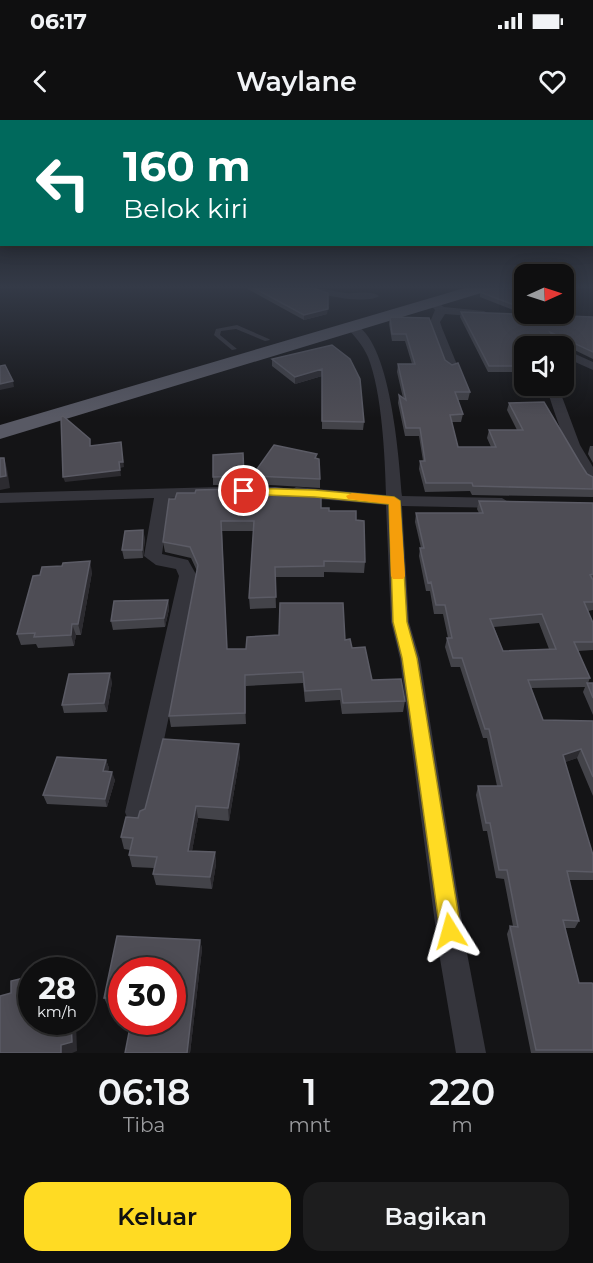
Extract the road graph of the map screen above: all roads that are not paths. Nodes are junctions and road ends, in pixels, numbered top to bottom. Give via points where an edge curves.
1 (291, 331) edge
2 (342, 331) edge
3 (356, 331) edge
4 (437, 331) edge
5 (574, 357) edge
6 (593, 366) edge
7 (452, 367) edge
8 (556, 396) edge
9 (0, 418) edge
10 (0, 432) edge
11 (593, 480) edge
12 (232, 492) edge
13 (285, 492) edge
14 (163, 494) junction
15 (0, 498) edge
16 (394, 501) junction
17 (516, 503) edge
18 (137, 812) edge
19 (471, 1053) edge

1 - 9 highway
2 - 10 highway via 311,344
3 - 16 street via 374,357 379,378 392,457
4 - 7 street
5 - 6 street
8 - 11 street via 573,445
12 - 14 street
13 - 16 street
14 - 15 street
14 - 18 street via 153,556 182,564 188,586
16 - 17 street
16 - 19 street via 400,622 410,658

